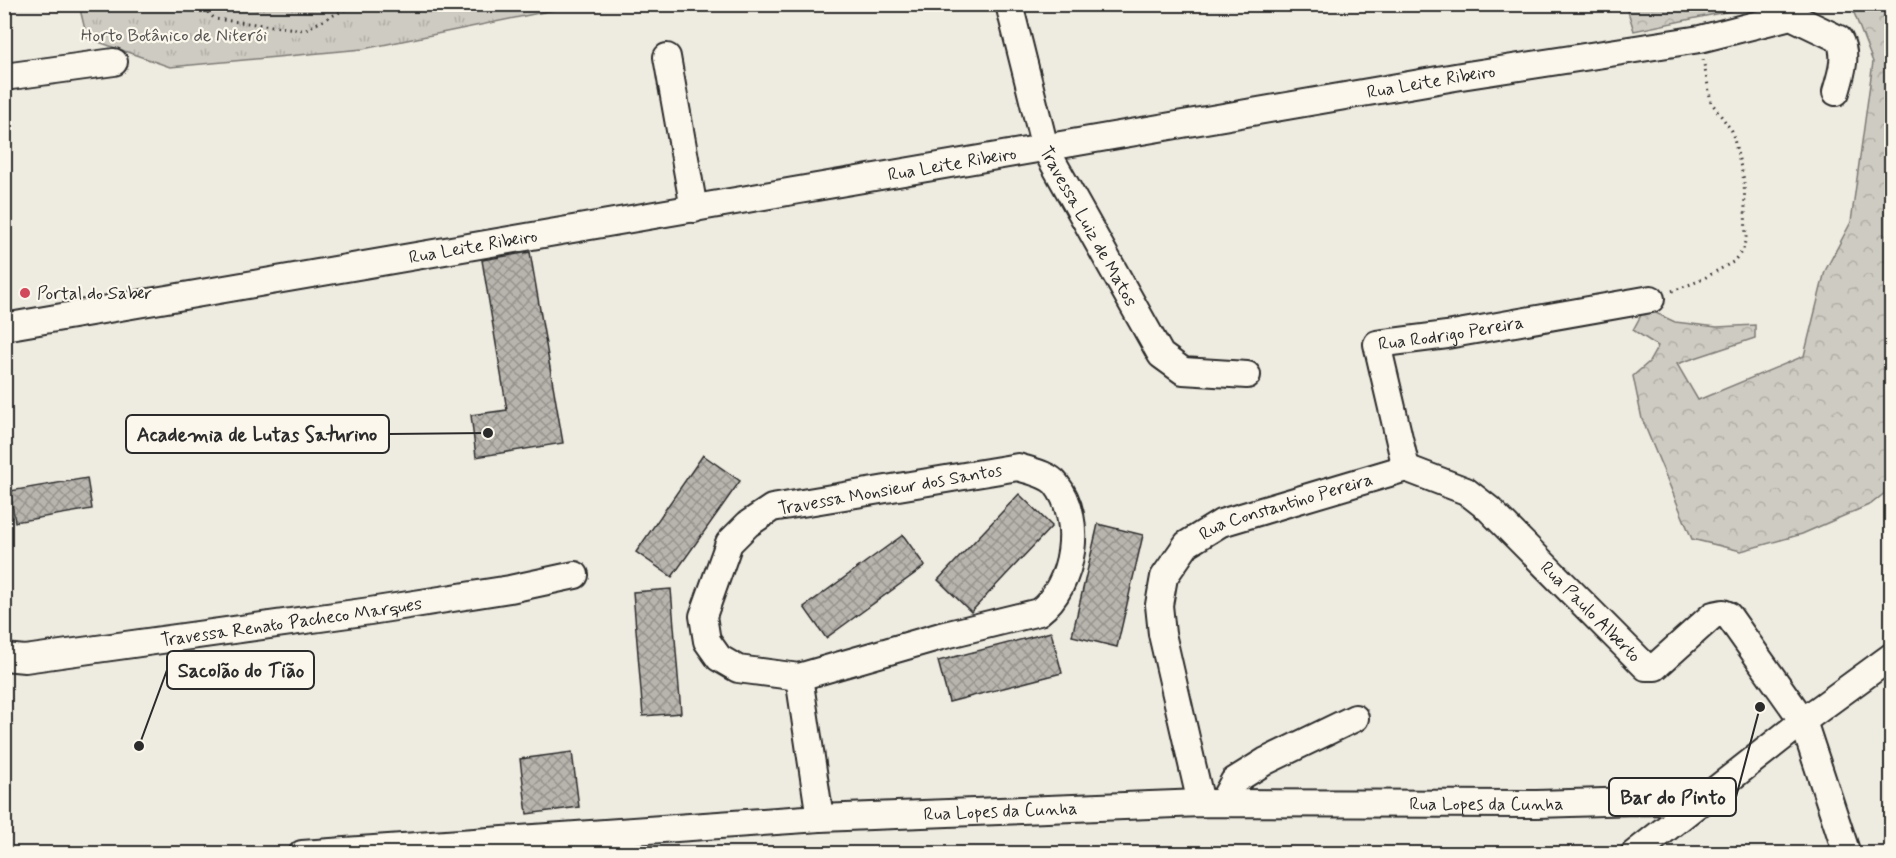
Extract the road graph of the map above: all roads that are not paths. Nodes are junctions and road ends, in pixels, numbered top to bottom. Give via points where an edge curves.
1 (1009, 4) edge
2 (667, 57) dead end
3 (114, 62) dead end
4 (4, 78) edge
5 (1836, 92) dead end
6 (1045, 148) junction
7 (694, 208) junction
8 (1651, 299) road end
9 (4, 327) edge
10 (1247, 375) dead end
11 (1406, 468) junction
12 (575, 574) dead end
13 (1892, 656) edge
14 (4, 657) edge
15 (799, 677) junction
16 (1354, 718) dead end
17 (1803, 721) junction
18 (1702, 802) junction
19 (1212, 803) junction
20 (820, 818) junction
21 (302, 854) edge
22 (1634, 854) edge
23 (1846, 854) edge

1 - 6 street, Travessa Luiz de Matos
2 - 7 street
3 - 4 street
5 - 6 street, Rua Leite Ribeiro via 1841,74 1839,39 1791,16 1700,39
6 - 7 street, Rua Leite Ribeiro
6 - 10 street, Travessa Luiz de Matos via 1161,356 1183,371
7 - 9 street, Rua Leite Ribeiro
8 - 11 street, Rua Rodrigo Pereira via 1377,344
11 - 17 street, Rua Paulo Alberto via 1466,491 1489,509 1646,667 1655,667 1713,615 1728,615
11 - 19 street, Rua Constantino Pereira via 1221,523 1187,544 1164,577 1159,605 1162,634
12 - 14 street, Travessa Renato Pacheco Marques via 510,589 370,611 25,659
13 - 17 street
15 - 15 street, Travessa Monsieur dos Santos via 941,636 1029,616 1048,605 1068,570 1071,556 1068,509 1055,483 1018,468 772,508 748,524 729,543 703,616 707,641 719,658 738,669
15 - 20 street
16 - 19 street via 1266,761 1234,781
17 - 18 street
17 - 23 street
18 - 19 street, Rua Lopes da Cunha
18 - 22 street
19 - 20 street, Rua Lopes da Cunha
20 - 21 street, Rua Lopes da Cunha

